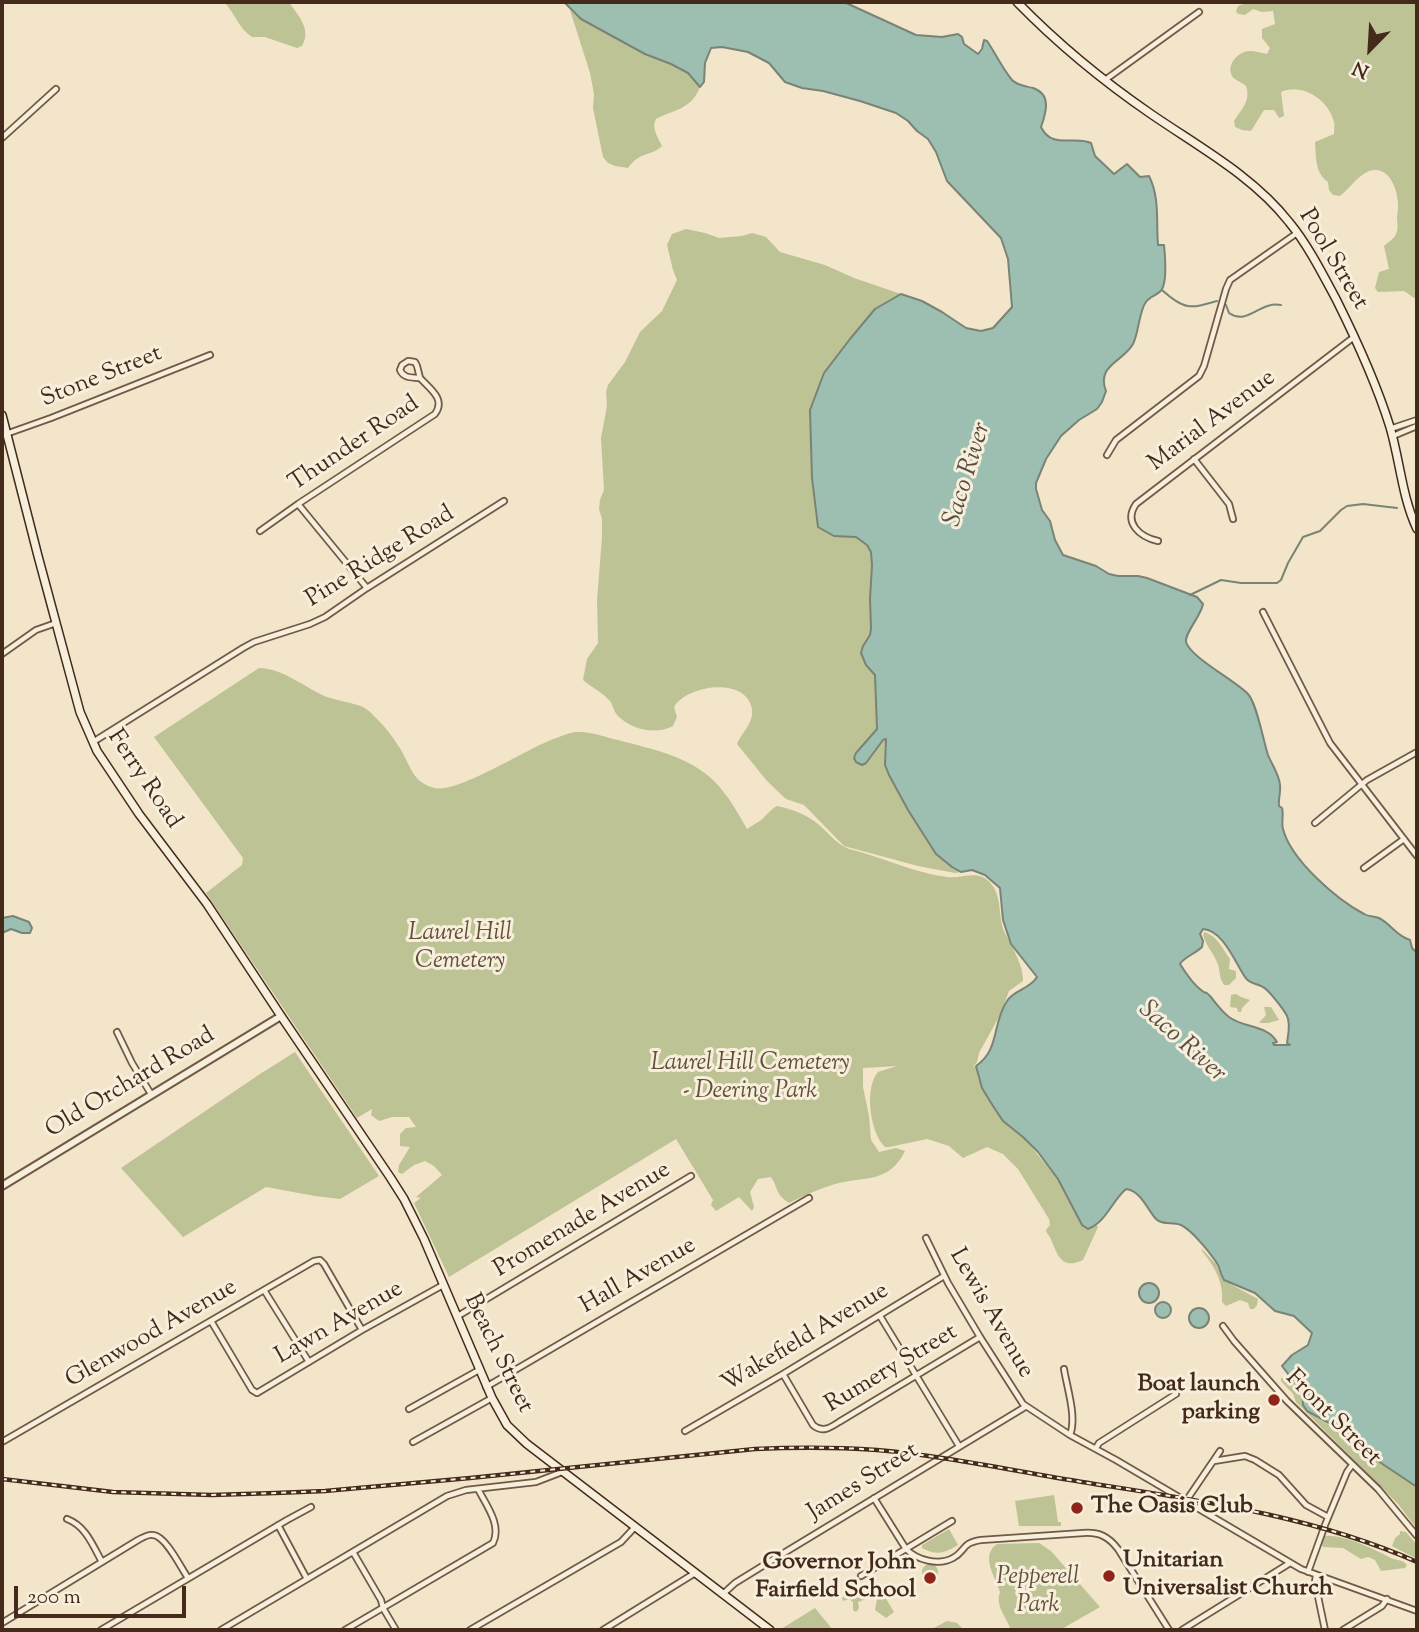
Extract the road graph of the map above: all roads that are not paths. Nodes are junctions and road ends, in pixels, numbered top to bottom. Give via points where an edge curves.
1 (1017, 2) edge
2 (1199, 12) dead end
3 (1104, 80) junction
4 (56, 89) dead end
5 (2, 138) edge
6 (1297, 233) junction
7 (1355, 337) junction
8 (210, 355) dead end
9 (420, 378) junction
10 (2, 415) edge
11 (1417, 420) edge
12 (1417, 426) edge
13 (1391, 433) junction
14 (6, 434) junction
15 (1107, 455) dead end
16 (1194, 459) junction
17 (504, 501) dead end
18 (298, 504) junction
19 (1233, 519) dead end
20 (1417, 529) edge
21 (260, 531) dead end
22 (1158, 541) dead end
23 (367, 589) junction
24 (1263, 612) dead end
25 (56, 623) junction
26 (2, 654) edge
27 (92, 742) junction
28 (1417, 752) edge
29 (1362, 785) junction
30 (1315, 823) dead end
31 (1404, 839) junction
32 (1417, 856) edge
33 (1364, 868) dead end
34 (281, 1016) junction
35 (117, 1032) dead end
36 (151, 1094) junction
37 (691, 1177) dead end
38 (2, 1185) edge
39 (809, 1198) dead end
40 (926, 1238) dead end
41 (944, 1276) junction
42 (443, 1285) junction
43 (264, 1290) junction
44 (880, 1316) junction
45 (456, 1317) junction
46 (211, 1321) junction
47 (1223, 1326) dead end
48 (362, 1330) junction
49 (980, 1338) junction
50 (309, 1362) junction
51 (1064, 1369) dead end
52 (479, 1370) junction
53 (783, 1374) junction
54 (917, 1377) junction
55 (486, 1387) junction
56 (1176, 1394) dead end
57 (492, 1398) junction
58 (1026, 1406) junction
59 (409, 1409) dead end
60 (685, 1431) dead end
61 (1070, 1435) junction
62 (2, 1442) edge
63 (413, 1443) dead end
64 (959, 1446) junction
65 (1096, 1448) junction
66 (1220, 1451) dead end
67 (1214, 1461) junction
68 (1352, 1465) junction
69 (563, 1472) junction
70 (478, 1489) junction
71 (874, 1498) junction
72 (1186, 1501) junction
73 (311, 1507) dead end
74 (1328, 1517) junction
75 (67, 1519) dead end
76 (952, 1521) dead end
77 (278, 1525) junction
78 (635, 1527) junction
79 (1417, 1536) edge
80 (906, 1549) junction
81 (353, 1552) junction
82 (102, 1562) junction
83 (1290, 1563) junction
84 (1308, 1572) junction
85 (695, 1573) junction
86 (1316, 1575) junction
87 (861, 1576) dead end
88 (188, 1578) junction
89 (307, 1579) junction
90 (723, 1594) junction
91 (1387, 1599) junction
92 (383, 1608) junction
93 (1417, 1611) edge
94 (2, 1623) edge
95 (101, 1630) edge
96 (222, 1630) edge
97 (345, 1630) edge
98 (396, 1630) edge
99 (470, 1630) edge
100 (603, 1630) edge
101 (770, 1630) edge
102 (1169, 1630) edge
103 (1182, 1630) edge
104 (1325, 1630) edge
105 (1343, 1630) edge

1 - 3 main road, Pool Street
2 - 3 street
3 - 6 main road, Pool Street via 1241,175 1269,198
4 - 5 street
6 - 7 main road, Pool Street
6 - 15 street via 1230,280 1199,376 1116,440
7 - 13 main road, Pool Street via 1376,382
7 - 16 street, Marial Avenue
8 - 14 street, Stone Street
9 - 9 street, Thunder Road via 415,362 402,365 405,376
9 - 18 street, Thunder Road via 439,400 435,414
10 - 14 main road, Ferry Road
11 - 13 street
12 - 13 street
13 - 20 main road, Pool Street
14 - 25 main road, Ferry Road
16 - 19 street via 1229,504
16 - 22 street, Marial Avenue via 1133,508 1136,530
17 - 23 street, Pine Ridge Road
18 - 21 street, Thunder Road
18 - 23 street
23 - 27 street, Pine Ridge Road via 325,617 243,648
24 - 29 street via 1323,733
25 - 26 street via 36,630
25 - 27 main road, Ferry Road
27 - 34 main road, Ferry Road
28 - 29 street
29 - 30 street
29 - 31 street
31 - 32 street
31 - 33 street
34 - 36 street, Old Orchard Road
34 - 42 main road, Beach Street via 397,1188
35 - 36 street
36 - 38 street, Old Orchard Road
37 - 45 street, Promenade Avenue
39 - 55 street, Hall Avenue
40 - 41 street, Lewis Avenue
41 - 44 street, Wakefield Avenue
41 - 49 street, Lewis Avenue
42 - 45 main road, Beach Street
42 - 48 street, Lawn Avenue
43 - 46 street, Glenwood Avenue
43 - 48 street, Glenwood Avenue via 320,1260
43 - 50 street
44 - 53 street, Wakefield Avenue
44 - 54 street
45 - 52 main road, Beach Street
46 - 50 street, Lawn Avenue via 255,1393
46 - 62 street, Glenwood Avenue
47 - 68 street, Front Street via 1287,1401
48 - 50 street, Lawn Avenue
49 - 54 street, Rumery Street
49 - 58 street, Lewis Avenue
51 - 61 street via 1073,1429
52 - 55 main road, Beach Street
52 - 59 street
53 - 54 street, Rumery Street via 820,1429
53 - 60 street, Wakefield Avenue
54 - 64 street
55 - 57 main road, Beach Street
56 - 65 street
57 - 63 street
57 - 69 main road, Beach Street via 517,1436
58 - 61 street
58 - 64 street, James Street
61 - 65 street
64 - 71 street, James Street
65 - 72 street
66 - 67 street
67 - 72 street
67 - 74 street via 1245,1456 1255,1460 1279,1475 1308,1507
68 - 74 street
68 - 79 street, Front Street
69 - 70 street via 536,1482
69 - 78 main road, Beach Street
70 - 81 street via 447,1496
70 - 92 street via 494,1521 495,1541
71 - 80 street
71 - 90 street, James Street
72 - 83 street
73 - 77 street
74 - 84 street
75 - 82 street via 85,1533
76 - 80 street
77 - 88 street
77 - 89 street
78 - 85 main road, Beach Street
78 - 99 street via 621,1542
80 - 87 street
80 - 102 street via 922,1560 941,1561 981,1540 1101,1535 1118,1549
81 - 89 street
81 - 92 street
82 - 88 street via 153,1535 164,1541
82 - 94 street
83 - 84 street
83 - 103 street
84 - 86 street
85 - 90 main road, Beach Street
85 - 100 street
86 - 91 street
86 - 104 street
88 - 95 street
89 - 96 street
90 - 101 main road, Beach Street
91 - 93 street
91 - 105 street
92 - 97 street
92 - 98 street

